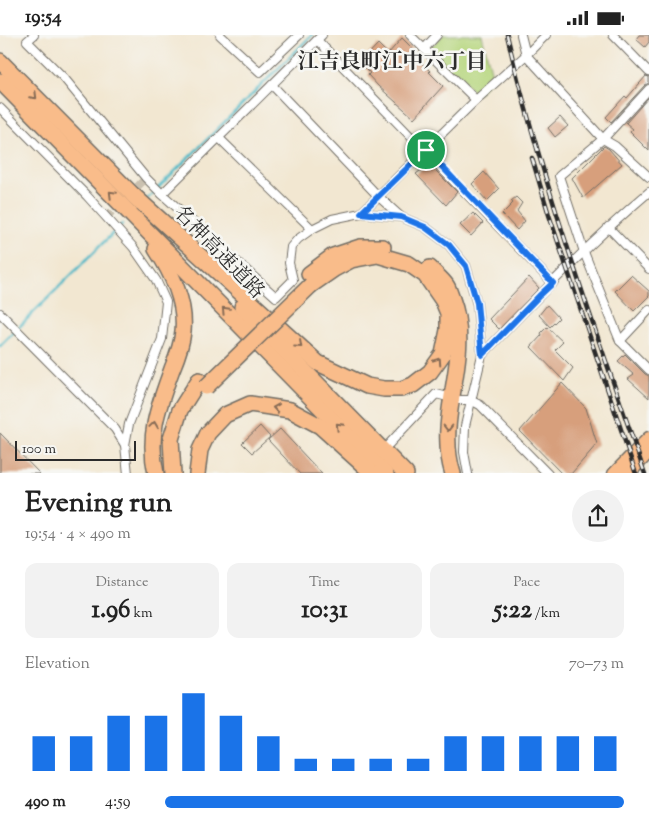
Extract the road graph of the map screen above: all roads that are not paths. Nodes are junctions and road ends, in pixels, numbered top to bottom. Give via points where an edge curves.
1 (34, 35) edge
2 (220, 35) edge
3 (299, 35) edge
4 (410, 35) edge
5 (437, 35) edge
6 (521, 35) edge
7 (546, 35) edge
8 (613, 35) edge
9 (318, 37) edge
10 (424, 49) junction
11 (526, 55) junction
12 (0, 61) edge
13 (649, 72) edge
14 (0, 81) edge
15 (272, 85) junction
16 (649, 89) edge
17 (476, 101) junction
18 (0, 107) edge
19 (219, 138) junction
20 (603, 139) junction
21 (426, 150) junction
22 (649, 177) edge
23 (649, 192) edge
24 (161, 194) junction
25 (133, 195) junction
26 (379, 197) junction
27 (361, 213) junction
28 (132, 215) junction
29 (401, 217) junction
30 (608, 227) junction
31 (312, 229) junction
32 (584, 252) junction
33 (649, 269) edge
34 (307, 281) junction
35 (553, 283) junction
36 (649, 310) edge
37 (0, 313) edge
38 (620, 341) junction
39 (482, 355) junction
40 (649, 370) edge
41 (202, 384) junction
42 (444, 396) dead end
43 (456, 400) dead end
44 (470, 400) junction
45 (649, 438) edge
46 (389, 444) dead end
47 (124, 445) junction
48 (649, 452) edge
49 (128, 473) edge
50 (156, 473) edge
51 (173, 473) edge
52 (182, 473) edge
53 (197, 473) edge
54 (373, 473) edge
55 (386, 473) edge
56 (406, 473) edge
57 (453, 473) edge
58 (468, 473) edge
59 (548, 473) edge
60 (614, 473) edge
61 (628, 473) edge

1 - 24 street via 27,41 64,78
2 - 3 street via 260,72
4 - 10 street
5 - 10 street
6 - 11 street
7 - 11 street
8 - 13 street
9 - 15 street
9 - 21 street
10 - 17 street
11 - 17 street
11 - 20 street
12 -> 25 highway, 名神高速道路
28 -> 14 highway, 名神高速道路
15 - 19 street
15 - 26 street
16 - 20 street
17 - 21 street
18 - 47 street via 133,247 166,302 162,339
19 - 24 street
19 - 31 street
20 - 22 street
20 - 32 street via 559,177
21 - 26 street
21 - 35 street
23 - 30 street
24 - 31 street via 276,297 293,280 289,263 291,247
25 -> 34 highway via 318,363 367,385 401,389 413,385 430,372 443,354 448,313 425,275 409,264 378,255 350,260
25 - 56 highway, 名神高速道路
26 - 27 street
26 - 29 street
27 - 29 street
27 - 31 street via 332,219
50 -> 28 highway via 152,442 156,414 183,332 182,303 170,271
55 -> 28 highway, 名神高速道路
29 - 39 street via 425,227 449,245 466,266 477,303
30 - 32 street
30 - 33 street
32 - 35 street
32 - 38 street
34 - 41 highway
34 -> 57 highway via 332,256 360,247 382,247 414,256 447,285 457,313 460,337 447,423 449,461
35 - 39 street
36 - 38 street
37 - 47 street via 115,429
38 - 40 street
39 - 44 street
41 - 51 highway via 180,410 171,439
41 - 52 highway via 181,433
42 - 46 street via 436,394
43 - 44 street
44 - 58 street via 464,452
44 - 59 street via 480,405
45 - 60 main road
47 - 49 street
48 - 61 main road
54 -> 53 highway via 320,426 290,410 250,404 225,415 208,433 200,450

